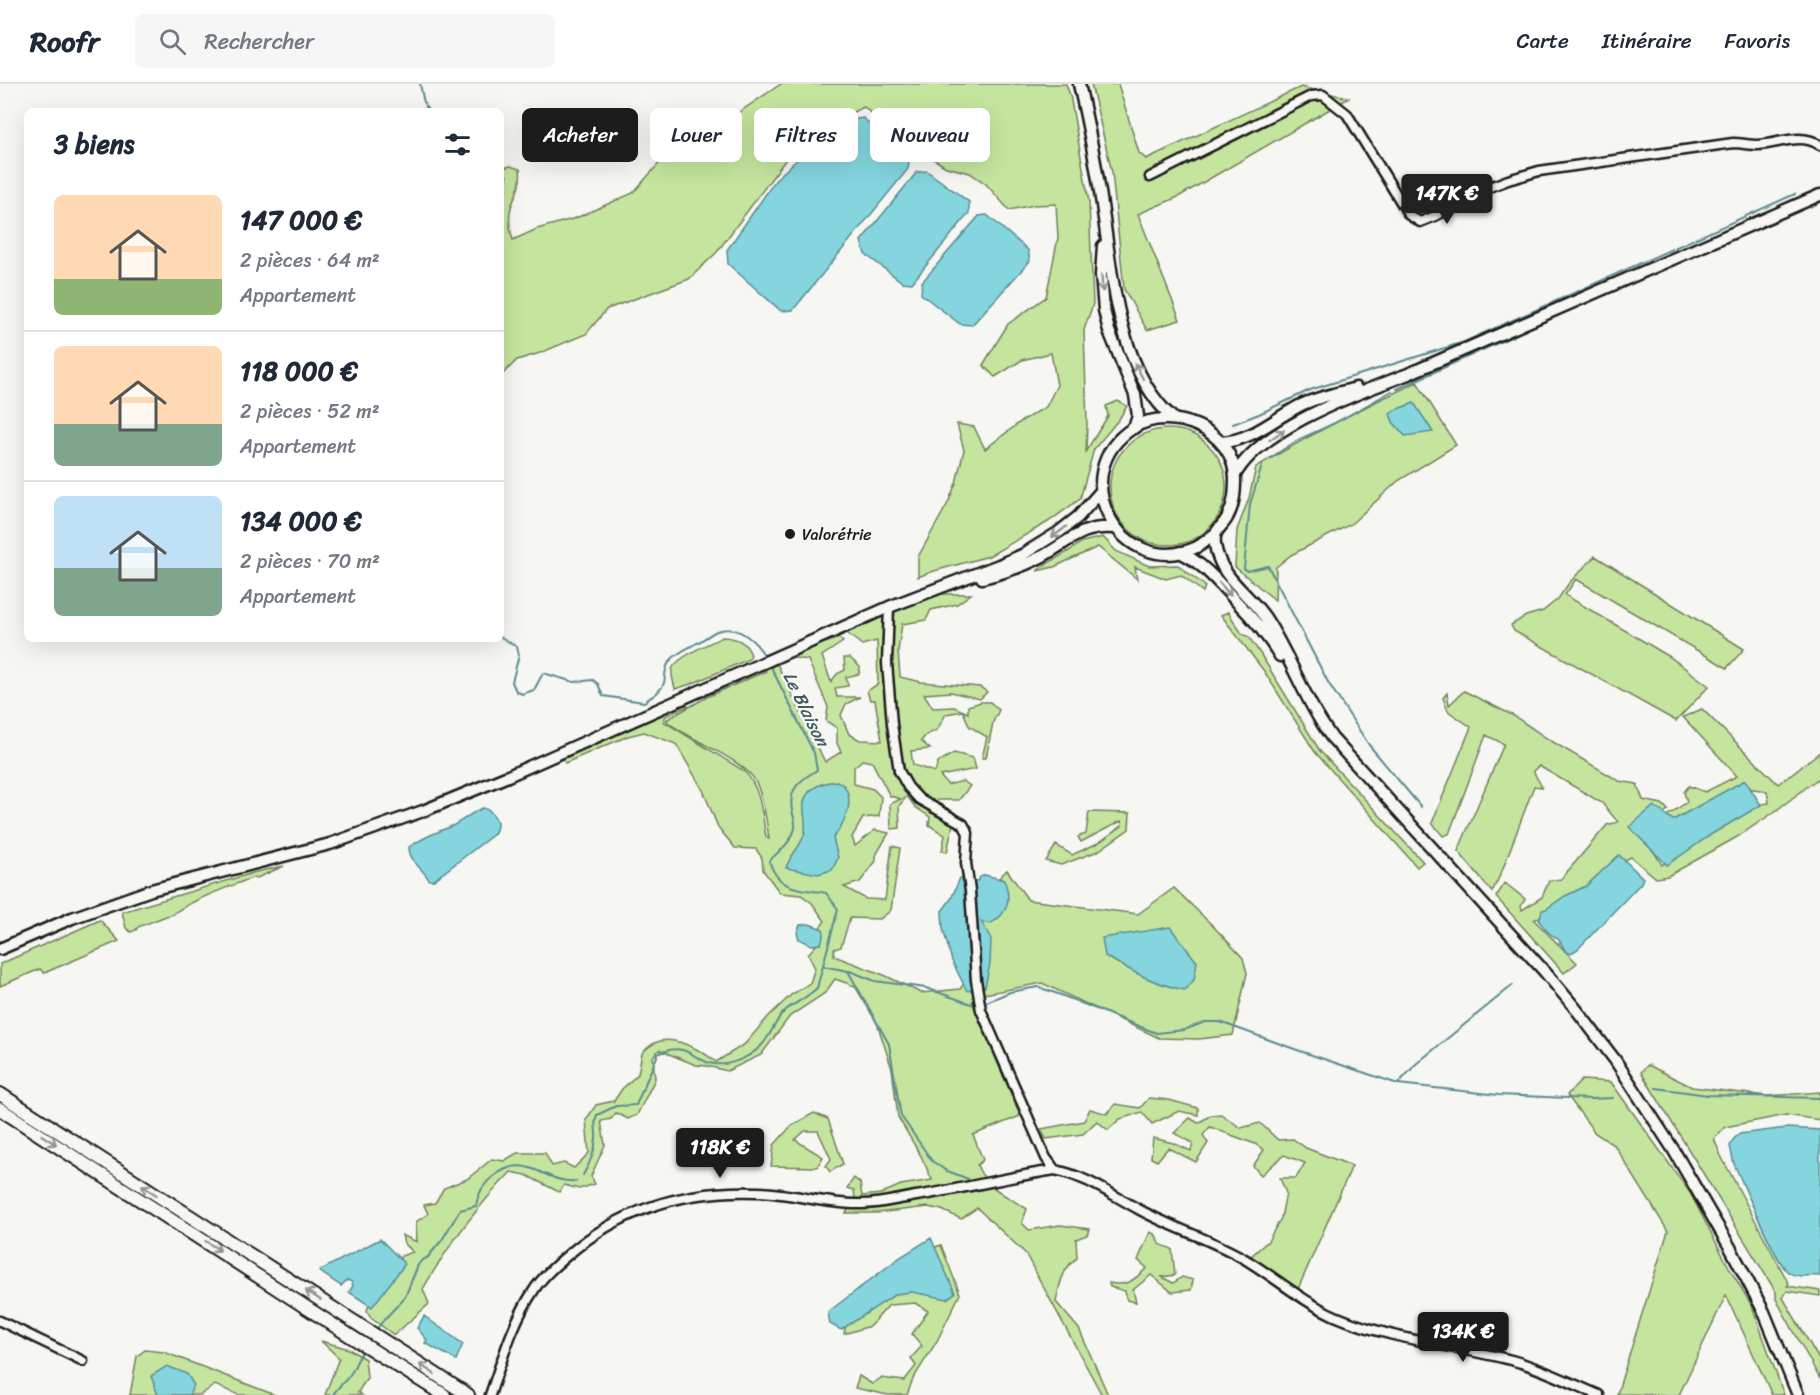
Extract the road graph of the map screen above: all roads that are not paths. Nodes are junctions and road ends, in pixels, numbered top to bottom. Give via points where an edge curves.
1 (1079, 84) edge
2 (1820, 145) edge
3 (1150, 177) dead end
4 (1820, 190) edge
5 (1820, 195) edge
6 (1102, 204) junction
7 (1786, 209) junction
8 (1408, 374) junction
9 (1173, 418) junction
10 (1134, 428) junction
11 (1220, 442) junction
12 (1235, 475) junction
13 (1101, 491) junction
14 (1115, 528) junction
15 (1215, 534) junction
16 (1180, 552) junction
17 (950, 585) junction
18 (889, 607) junction
19 (1307, 699) junction
20 (0, 949) edge
21 (0, 1094) edge
22 (0, 1109) edge
23 (1055, 1170) junction
24 (0, 1321) edge
25 (384, 1348) junction
26 (83, 1361) dead end
27 (492, 1391) edge
28 (444, 1395) edge
29 (468, 1395) edge
30 (1599, 1395) edge
31 (1798, 1395) edge

1 - 6 main road
2 - 3 street via 1800,139 1758,145 1733,143 1539,171 1487,188 1420,222 1409,215 1347,114 1323,95 1311,96
4 - 7 main road
5 - 7 main road
9 -> 6 main road via 1150,393 1121,324
6 -> 10 main road via 1104,310 1135,395 1138,416
7 - 8 main road
8 - 11 main road via 1317,399 1243,439
12 -> 8 main road via 1250,455 1285,430 1351,396
9 - 10 main road via 1152,420
9 - 11 main road via 1208,431
10 - 13 main road via 1117,441 1107,457
11 - 12 main road
12 - 15 main road via 1234,499 1227,519
13 - 14 main road via 1106,513
13 -> 17 main road via 1078,517 1039,545
14 - 16 main road via 1142,548 1158,553
14 - 17 main road via 1087,530 1002,574
15 - 16 main road via 1197,547
15 - 19 main road via 1224,570 1264,616
16 -> 19 main road via 1204,567 1254,618
17 - 18 main road
18 - 20 main road via 423,812 330,844 151,890
18 - 23 street via 887,663 899,771 919,799 963,825 968,833 966,863 981,1010 1046,1158
19 - 31 main road via 1332,738 1545,972 1615,1060 1731,1249 1764,1312
25 -> 21 highway via 362,1327
22 -> 25 highway via 355,1339
23 - 27 street via 871,1204 841,1204 787,1193 712,1192 630,1214 584,1241 535,1288
23 - 30 street via 1085,1179 1163,1222 1244,1259 1292,1293 1333,1315 1376,1331 1541,1369
24 - 26 street
25 - 28 highway
29 -> 25 highway

